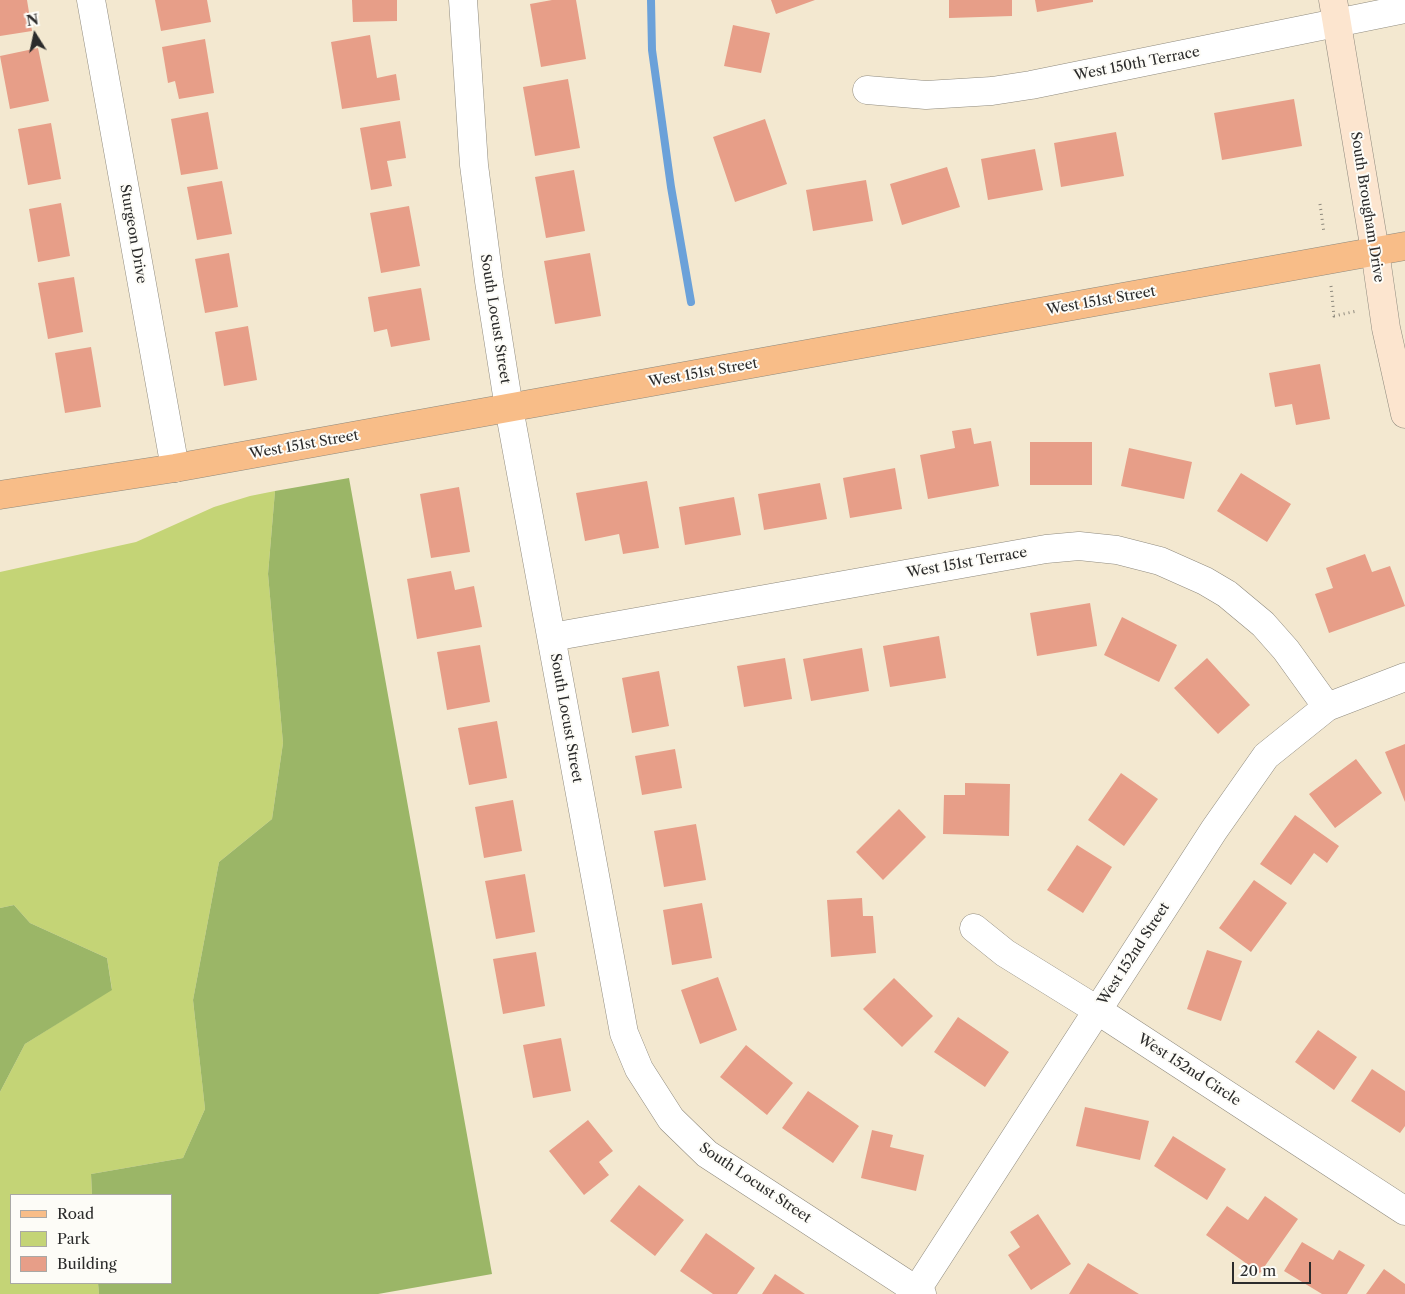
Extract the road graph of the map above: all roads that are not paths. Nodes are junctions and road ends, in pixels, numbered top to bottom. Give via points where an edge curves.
1 (91, 0) edge
2 (463, 0) edge
3 (1405, 9) edge
4 (1334, 12) edge
5 (867, 90) dead end
6 (1405, 246) edge
7 (1376, 251) junction
8 (509, 408) junction
9 (1405, 414) edge
10 (175, 468) junction
11 (0, 495) edge
12 (552, 637) junction
13 (1405, 677) edge
14 (1327, 706) junction
15 (974, 928) dead end
16 (1097, 1010) junction
17 (1405, 1211) edge
18 (917, 1293) edge

1 - 10 street, Sturgeon Drive
2 - 8 street, South Locust Street via 474,165 488,281
3 - 4 street, West 150th Terrace
4 - 5 street, West 150th Terrace via 992,91 926,95
4 - 7 street, South Brougham Drive
6 - 7 main road, West 151st Street
7 - 8 main road, West 151st Street
7 - 9 street, South Brougham Drive via 1386,328
8 - 10 main road, West 151st Street
8 - 12 street, South Locust Street
10 - 11 main road, West 151st Street
12 - 14 street, West 151st Terrace via 1046,549 1079,546 1118,550 1160,561 1227,594 1263,624
12 - 18 street, South Locust Street via 615,993 624,1033 639,1069 671,1120 707,1154
13 - 14 street, West 152nd Street
14 - 16 street, West 152nd Street via 1266,756
15 - 16 street, West 152nd Circle via 1005,953
16 - 17 street, West 152nd Circle
16 - 18 street, West 152nd Street

